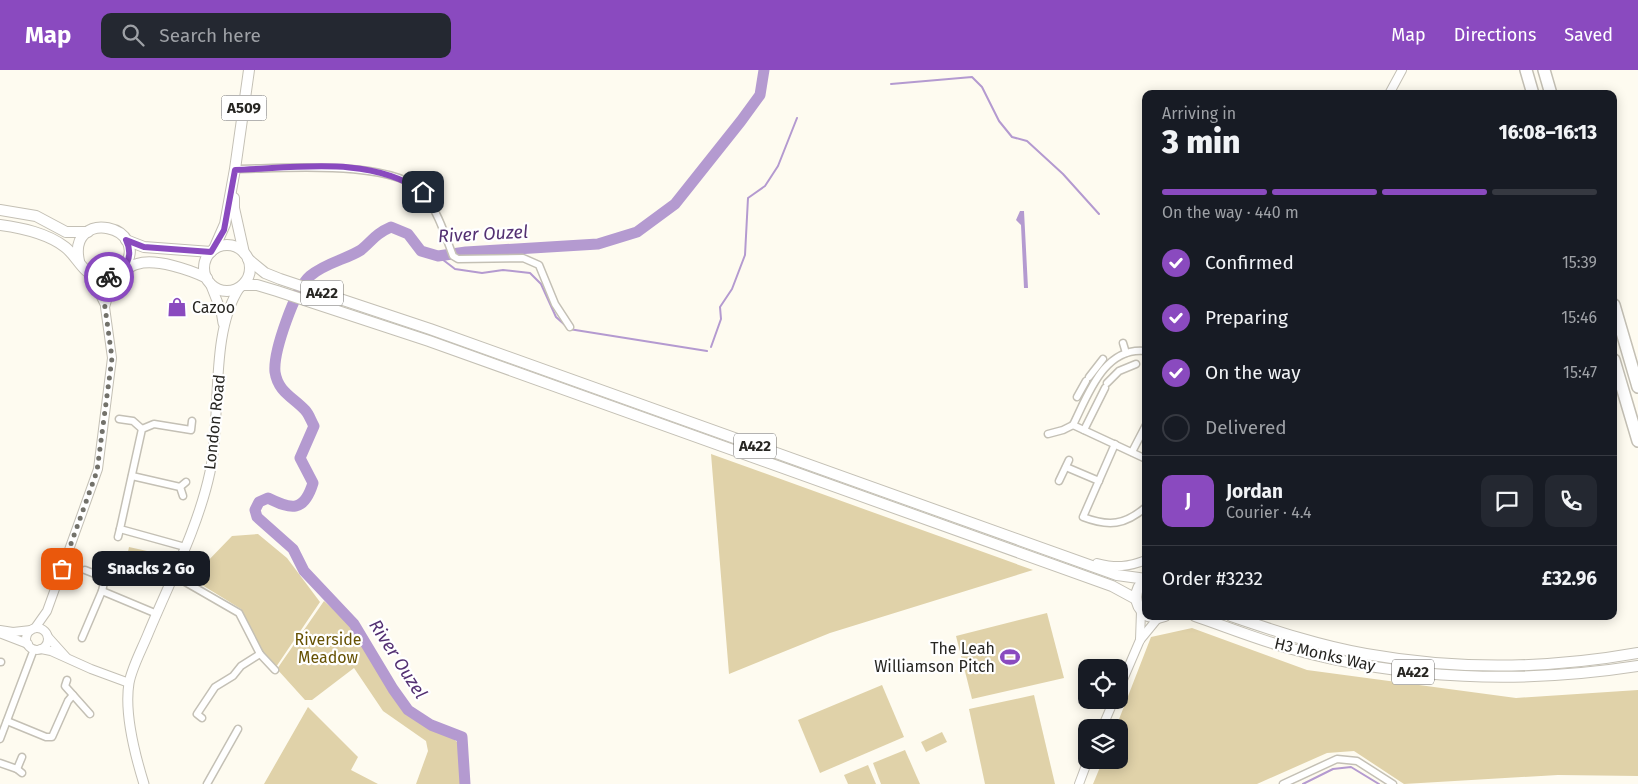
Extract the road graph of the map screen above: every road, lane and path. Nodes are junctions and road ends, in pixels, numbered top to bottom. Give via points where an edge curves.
1 (249, 70) edge
2 (1402, 70) edge
3 (1526, 70) edge
4 (1544, 70) edge
5 (1391, 90) edge
6 (1533, 90) edge
7 (1550, 90) edge
8 (235, 170) junction
9 (0, 210) edge
10 (0, 226) edge
11 (88, 232) junction
12 (126, 240) junction
13 (213, 251) junction
14 (246, 256) junction
15 (79, 261) junction
16 (121, 271) junction
17 (90, 274) junction
18 (209, 280) junction
19 (241, 286) junction
20 (105, 307) junction
21 (1617, 315) edge
22 (223, 326) junction
23 (570, 327) dead end
24 (1123, 343) dead end
25 (1142, 352) edge
26 (1126, 354) junction
27 (1117, 358) junction
28 (1103, 359) dead end
29 (1136, 364) dead end
30 (1098, 370) junction
31 (1122, 370) junction
32 (1617, 370) edge
33 (1638, 387) edge
34 (1082, 389) junction
35 (1090, 392) junction
36 (1077, 397) dead end
37 (119, 419) dead end
38 (192, 421) dead end
39 (1073, 425) junction
40 (142, 429) junction
41 (1084, 430) junction
42 (1142, 433) edge
43 (1048, 434) dead end
44 (1638, 441) edge
45 (1115, 444) junction
46 (1132, 452) junction
47 (1142, 457) edge
48 (1069, 460) dead end
49 (1066, 467) junction
50 (132, 476) junction
51 (1059, 480) dead end
52 (1099, 481) junction
53 (186, 482) dead end
54 (180, 487) junction
55 (183, 496) dead end
56 (1142, 510) edge
57 (120, 529) junction
58 (118, 537) dead end
59 (185, 548) junction
60 (1063, 556) junction
61 (1142, 561) edge
62 (85, 570) dead end
63 (173, 574) junction
64 (1142, 578) edge
65 (1142, 584) edge
66 (102, 591) junction
67 (1136, 599) junction
68 (1142, 605) edge
69 (47, 611) junction
70 (156, 614) junction
71 (1150, 620) edge
72 (1150, 620) edge
73 (1206, 620) edge
74 (1243, 620) edge
75 (33, 629) junction
76 (0, 632) edge
77 (48, 636) junction
78 (82, 638) dead end
79 (1140, 640) junction
80 (34, 647) junction
81 (1638, 653) edge
82 (260, 654) junction
83 (67, 659) junction
84 (1638, 666) edge
85 (1128, 668) edge
86 (275, 670) dead end
87 (67, 680) dead end
88 (129, 682) junction
89 (74, 695) junction
90 (90, 714) dead end
91 (202, 718) dead end
92 (7, 721) junction
93 (238, 729) dead end
94 (0, 739) edge
95 (22, 757) dead end
96 (0, 764) edge
97 (1084, 769) edge
98 (144, 784) edge
99 (206, 784) edge
100 (1078, 784) edge
101 (1283, 784) edge
102 (1393, 784) edge

1 - 8 main road, A509
2 - 5 street
3 - 6 highway
4 - 7 highway
8 - 13 main road, A509 via 224,230
8 - 14 main road, A509 via 234,208
8 - 23 street via 322,166 360,170 406,181 423,192 437,215 453,256 458,259 523,258 539,265 555,304
9 - 11 main road via 32,215 66,232
10 - 15 main road via 53,240
11 - 12 main road via 97,227 108,227
11 - 15 main road via 79,246
12 - 13 main road via 144,247
12 - 16 main road via 129,257
13 - 14 main road via 228,245
13 - 18 main road via 205,264
14 - 19 main road via 250,273
14 - 60 main road, A422 via 265,273 280,279 365,306
15 - 17 main road
16 - 17 main road via 102,278
16 - 18 main road via 147,263 190,270
16 - 20 street
17 - 20 street
18 - 19 main road via 225,291
18 - 22 main road, London Road
19 - 22 main road, London Road via 230,304
19 - 67 main road, A422 via 258,285 362,317 1112,586
20 - 69 street via 112,358 98,469
21 - 33 highway
22 - 59 main road, London Road via 212,466
24 - 26 street
25 - 26 street
26 - 27 street
27 - 30 street
27 - 31 street
28 - 30 street
29 - 31 street
30 - 34 street
30 - 35 street
31 - 41 street via 1106,386
32 - 44 highway
34 - 35 street
34 - 36 street
35 - 39 street
37 - 40 street via 133,421
38 - 40 street via 191,430 154,424
39 - 41 street
39 - 43 street
40 - 50 street
41 - 45 street
42 - 46 street
45 - 46 street
45 - 52 street
46 - 47 street
48 - 49 street
49 - 51 street
49 - 52 street
50 - 54 street
50 - 57 street
52 - 56 street via 1084,517 1098,523 1113,524
53 - 54 street
54 - 55 street
57 - 58 street
57 - 59 street
59 - 63 main road, London Road
60 - 61 street via 1114,568
60 - 64 main road, A422 via 1117,575
62 - 66 street via 105,578
63 - 70 main road, London Road
63 - 82 street via 239,613
65 - 67 main road
66 - 70 street
66 - 78 street
67 - 68 main road
69 - 75 street
69 - 77 street
70 - 88 main road, London Road
71 - 79 street
72 - 79 street
73 - 84 main road, H3 Monks Way / A422 via 1291,649 1362,665 1421,673 1539,676
74 - 81 main road, H3 Monks Way / A422 via 1295,638 1365,654 1422,662 1537,665
75 - 76 street
75 - 77 street via 42,629
75 - 80 street via 27,635
76 - 80 street
77 - 80 street via 48,643
77 - 83 street
79 - 85 street
80 - 83 street via 47,649
80 - 92 street
82 - 86 street
82 - 91 street via 215,687 197,714
83 - 88 street
87 - 89 street via 65,686
88 - 98 main road via 132,733
89 - 90 street
89 - 92 street via 68,701 52,737
92 - 94 street
93 - 99 street
95 - 96 street via 20,771
97 - 100 street
101 - 102 street via 1337,759 1357,761

